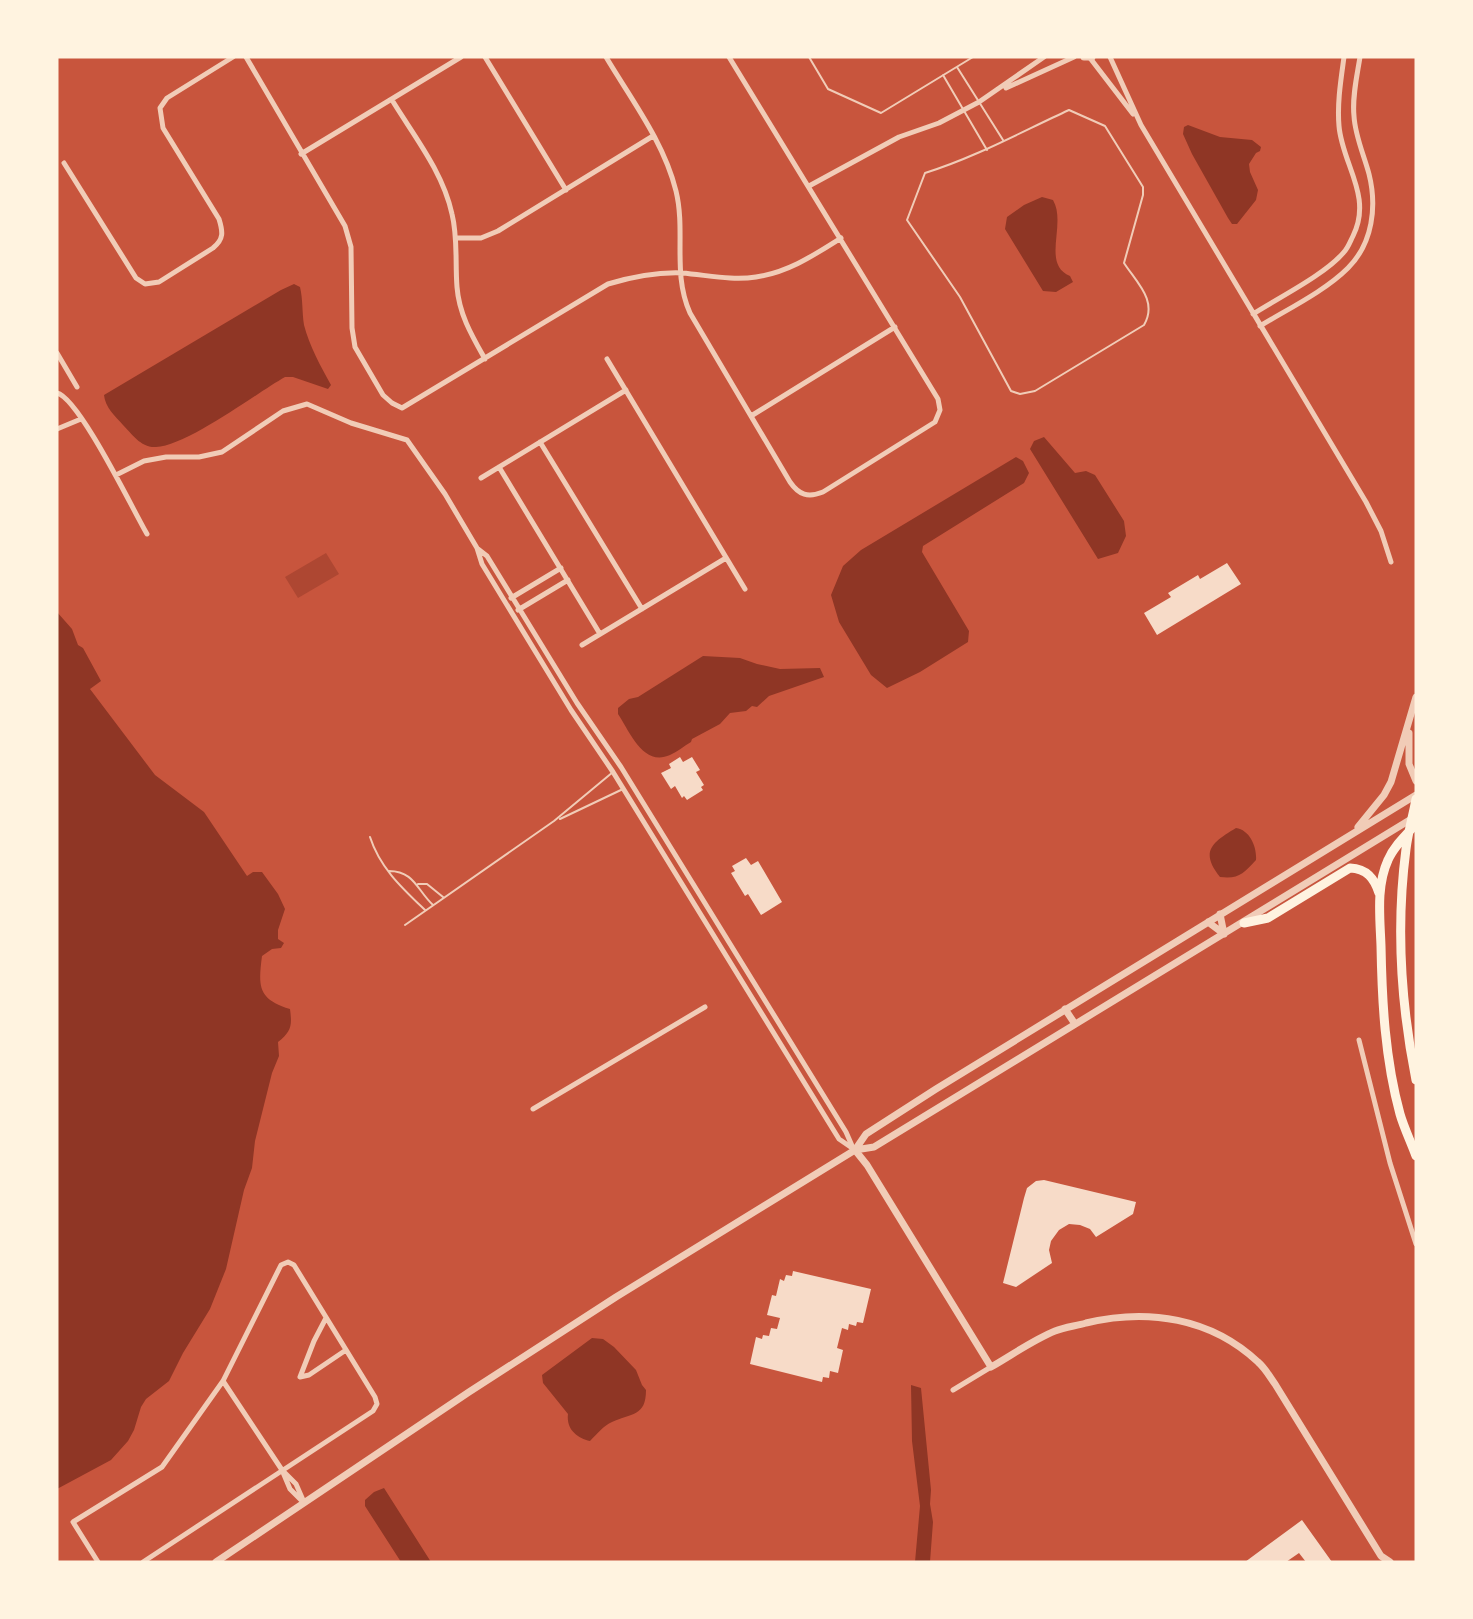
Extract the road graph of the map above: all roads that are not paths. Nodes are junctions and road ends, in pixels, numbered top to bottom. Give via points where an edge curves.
1 (233, 57) edge
2 (246, 57) edge
3 (461, 57) edge
4 (485, 57) edge
5 (606, 57) edge
6 (729, 57) edge
7 (809, 57) edge
8 (973, 57) edge
9 (1044, 57) edge
10 (1074, 57) edge
11 (1084, 57) edge
12 (1091, 57) edge
13 (1110, 57) edge
14 (1344, 57) edge
15 (1360, 57) edge
16 (957, 67) junction
17 (943, 74) junction
18 (996, 92) junction
19 (392, 100) junction
20 (980, 102) junction
21 (963, 110) junction
22 (1141, 125) junction
23 (653, 136) junction
24 (1003, 140) junction
25 (987, 150) junction
26 (301, 154) junction
27 (64, 163) dead end
28 (809, 186) junction
29 (566, 190) junction
30 (456, 237) junction
31 (841, 238) junction
32 (679, 273) junction
33 (1253, 314) junction
34 (1260, 326) junction
35 (894, 327) junction
36 (57, 353) edge
37 (485, 359) junction
38 (607, 359) dead end
39 (77, 387) dead end
40 (626, 390) junction
41 (57, 393) edge
42 (751, 416) junction
43 (81, 419) junction
44 (57, 429) edge
45 (540, 442) junction
46 (500, 466) junction
47 (116, 475) junction
48 (481, 478) dead end
49 (147, 534) dead end
50 (477, 548) junction
51 (726, 558) junction
52 (1391, 562) dead end
53 (561, 568) junction
54 (568, 579) junction
55 (540, 581) junction
56 (745, 589) dead end
57 (547, 592) junction
58 (512, 597) junction
59 (505, 601) junction
60 (519, 609) junction
61 (642, 609) junction
62 (512, 613) junction
63 (600, 634) junction
64 (582, 645) dead end
65 (1416, 697) edge
66 (1412, 710) junction
67 (621, 767) junction
68 (613, 772) junction
69 (1416, 781) edge
70 (632, 784) junction
71 (623, 789) junction
72 (1416, 799) edge
73 (1404, 802) joint
74 (1416, 818) edge
75 (555, 821) junction
76 (1355, 831) junction
77 (370, 837) dead end
78 (389, 871) junction
79 (418, 884) junction
80 (1380, 896) junction
81 (444, 898) junction
82 (705, 903) junction
83 (433, 906) junction
84 (697, 908) junction
85 (425, 911) junction
86 (1220, 914) junction
87 (1208, 922) junction
88 (1244, 922) junction
89 (405, 925) dead end
90 (1224, 934) junction
91 (705, 1007) dead end
92 (1065, 1009) junction
93 (1074, 1024) junction
94 (1359, 1040) dead end
95 (1416, 1080) edge
96 (533, 1109) dead end
97 (855, 1150) junction
98 (1416, 1156) edge
99 (1416, 1244) edge
100 (326, 1318) junction
101 (346, 1350) junction
102 (991, 1367) junction
103 (223, 1381) junction
104 (953, 1390) dead end
105 (282, 1470) junction
106 (303, 1502) junction
107 (98, 1562) edge
108 (143, 1562) edge
109 (216, 1562) edge
110 (1390, 1562) edge

1 - 27 street via 167,98 160,108 163,128 219,219 223,232 213,248 159,282 145,284 136,278
2 - 26 street
3 - 19 street
4 - 29 street
5 - 23 street
6 - 28 street
7 - 17 lane via 828,89 880,113
8 - 16 lane
9 - 18 street
10 - 18 street
11 - 12 street
12 - 22 street
13 - 22 street
14 - 33 street via 1339,127 1360,207 1356,230 1345,251 1330,266
15 - 34 street via 1354,116 1373,200 1372,222 1362,249 1328,284
16 - 17 lane
16 - 20 lane
17 - 21 lane
18 - 20 street
19 - 26 street
19 - 30 street via 445,190
20 - 21 street
20 - 24 lane
21 - 25 lane
21 - 28 street via 899,137
22 - 33 street
23 - 29 street
23 - 32 street via 676,192
24 - 25 lane
24 - 25 lane via 1069,110 1105,126 1143,187 1124,262 1150,303 1150,315 1144,325 1035,391 1020,394 1011,391 960,297 907,220 926,173
26 - 37 street via 345,226 351,247 352,328 356,347 383,395 402,408
28 - 31 street
29 - 30 street via 498,231 481,238
30 - 37 street via 459,303 467,328
31 - 32 street via 800,264 756,277
31 - 35 street
32 - 37 street via 632,277 609,284
32 - 42 street via 682,297 690,313
33 - 34 street
34 - 52 street via 1366,502
35 - 42 street
35 - 42 street via 938,399 940,410 935,423 926,429 811,496 797,492
36 - 39 street
38 - 40 street
40 - 45 street
40 - 51 street
41 - 43 street
43 - 44 street
43 - 47 street
45 - 46 street
45 - 61 street
46 - 48 street
46 - 53 street
47 - 49 street
47 - 50 street via 144,461 222,452 283,411 307,404 407,440
50 - 58 street via 487,556
50 - 59 street via 482,564
51 - 56 street
51 - 61 street
53 - 54 street
53 - 55 street
54 - 57 street
54 - 63 street
55 - 57 street
55 - 58 street
57 - 60 street
58 - 59 street
58 - 60 street
59 - 62 street
60 - 62 street
60 - 67 street
61 - 63 street
62 - 68 street
63 - 64 street
65 - 66 street
66 - 69 street via 1407,752
66 - 76 street via 1391,782
67 - 68 street
67 - 70 street
68 - 71 street
68 - 75 lane
70 - 71 street
70 - 82 street
71 - 75 lane
71 - 84 street
72 - 73 highway
72 - 95 highway via 1406,848 1402,921 1402,984
73 - 76 street
74 - 80 highway via 1388,859
74 - 88 street
75 - 81 lane
76 - 86 street
77 - 78 lane via 375,853
78 - 79 lane via 400,871
78 - 85 lane via 393,880
79 - 81 lane via 427,884
79 - 83 lane via 420,893
80 - 88 highway via 1372,877 1359,868 1350,868 1268,918
80 - 98 highway via 1387,1052 1400,1114
81 - 83 lane
82 - 84 street
82 - 97 street
83 - 85 lane
84 - 97 street via 839,1139
85 - 89 lane
86 - 87 street
86 - 90 street
87 - 90 street
87 - 92 street
88 - 90 street
90 - 93 street
91 - 96 street
92 - 93 street
92 - 97 street via 866,1134
93 - 97 street via 874,1147
94 - 99 street via 1390,1163
97 - 102 street
97 - 106 street via 615,1297
100 - 101 street
100 - 101 street via 300,1377
100 - 103 street via 294,1265 281,1265
101 - 105 street via 377,1404 373,1411
102 - 104 street
102 - 110 street via 1056,1330 1099,1320 1145,1315 1206,1328 1259,1363 1381,1556
103 - 105 street
103 - 107 street via 162,1467 73,1522
105 - 106 street via 290,1489
105 - 108 street
106 - 109 street

